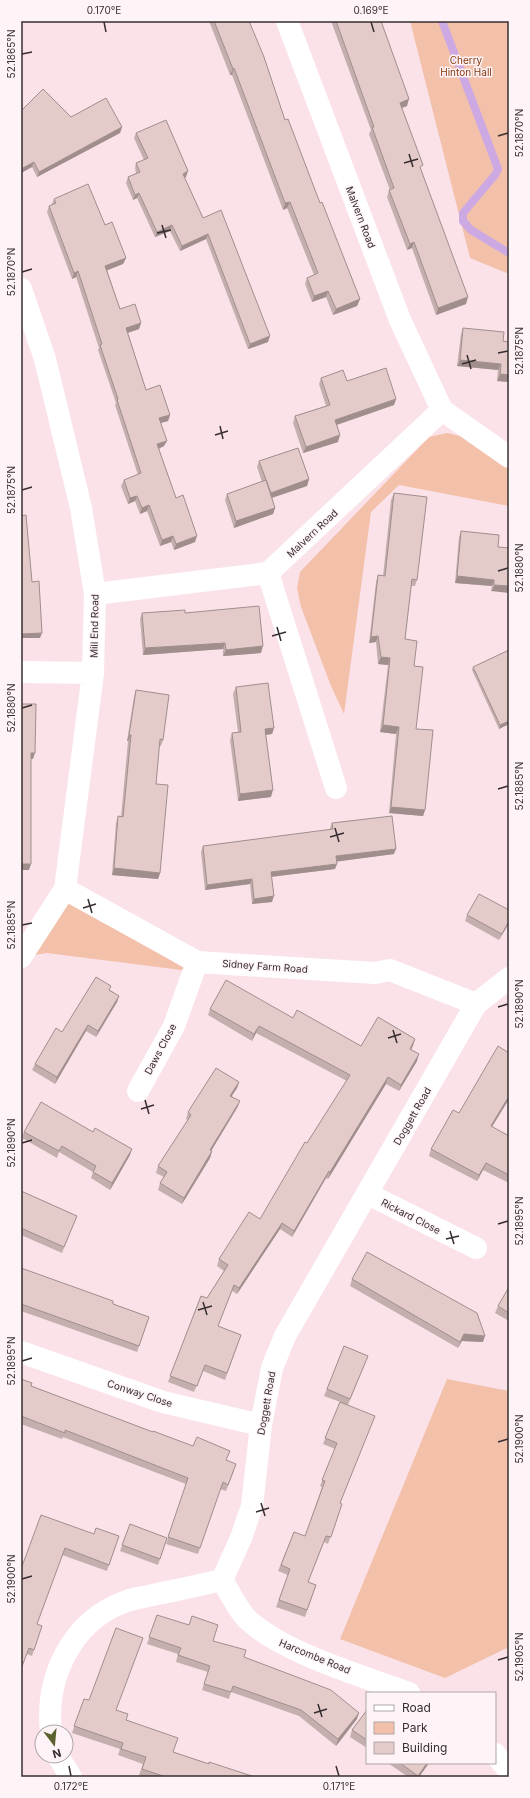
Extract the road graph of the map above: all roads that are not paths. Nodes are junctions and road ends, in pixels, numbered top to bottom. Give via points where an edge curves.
1 (286, 21) edge
2 (21, 289) edge
3 (442, 410) junction
4 (509, 457) edge
5 (268, 573) junction
6 (95, 594) junction
7 (21, 672) edge
8 (93, 673) junction
9 (336, 788) dead end
10 (65, 889) junction
11 (21, 957) edge
12 (196, 962) junction
13 (509, 978) edge
14 (476, 1004) junction
15 (138, 1091) dead end
16 (368, 1194) junction
17 (476, 1248) dead end
18 (21, 1352) edge
19 (261, 1426) junction
20 (222, 1580) junction
21 (406, 1692) edge
22 (50, 1724) edge
23 (496, 1755) edge
24 (63, 1764) edge
25 (509, 1771) edge
26 (72, 1777) edge

1 - 3 street, Malvern Road via 400,320
2 - 6 street, Mill End Road via 45,359 81,508
3 - 4 street, Malvern Road
3 - 5 street, Malvern Road
5 - 6 street
5 - 9 street
6 - 8 street, Mill End Road
7 - 8 street
8 - 10 street, Mill End Road
10 - 11 street, Mill End Road
10 - 12 street, Sidney Farm Road
12 - 14 street, Sidney Farm Road via 375,974 390,970
12 - 15 street, Daws Close via 174,1026
13 - 14 street, Doggett Road
14 - 16 street, Doggett Road
16 - 17 street, Rickard Close
16 - 19 street, Doggett Road via 285,1336 272,1368
18 - 19 street, Conway Close via 163,1402
19 - 20 street, Doggett Road via 252,1506
20 - 21 street, Harcombe Road via 246,1618 279,1642
20 - 22 street via 125,1601 105,1610 86,1626 68,1647 51,1692
23 - 25 street
24 - 26 street

